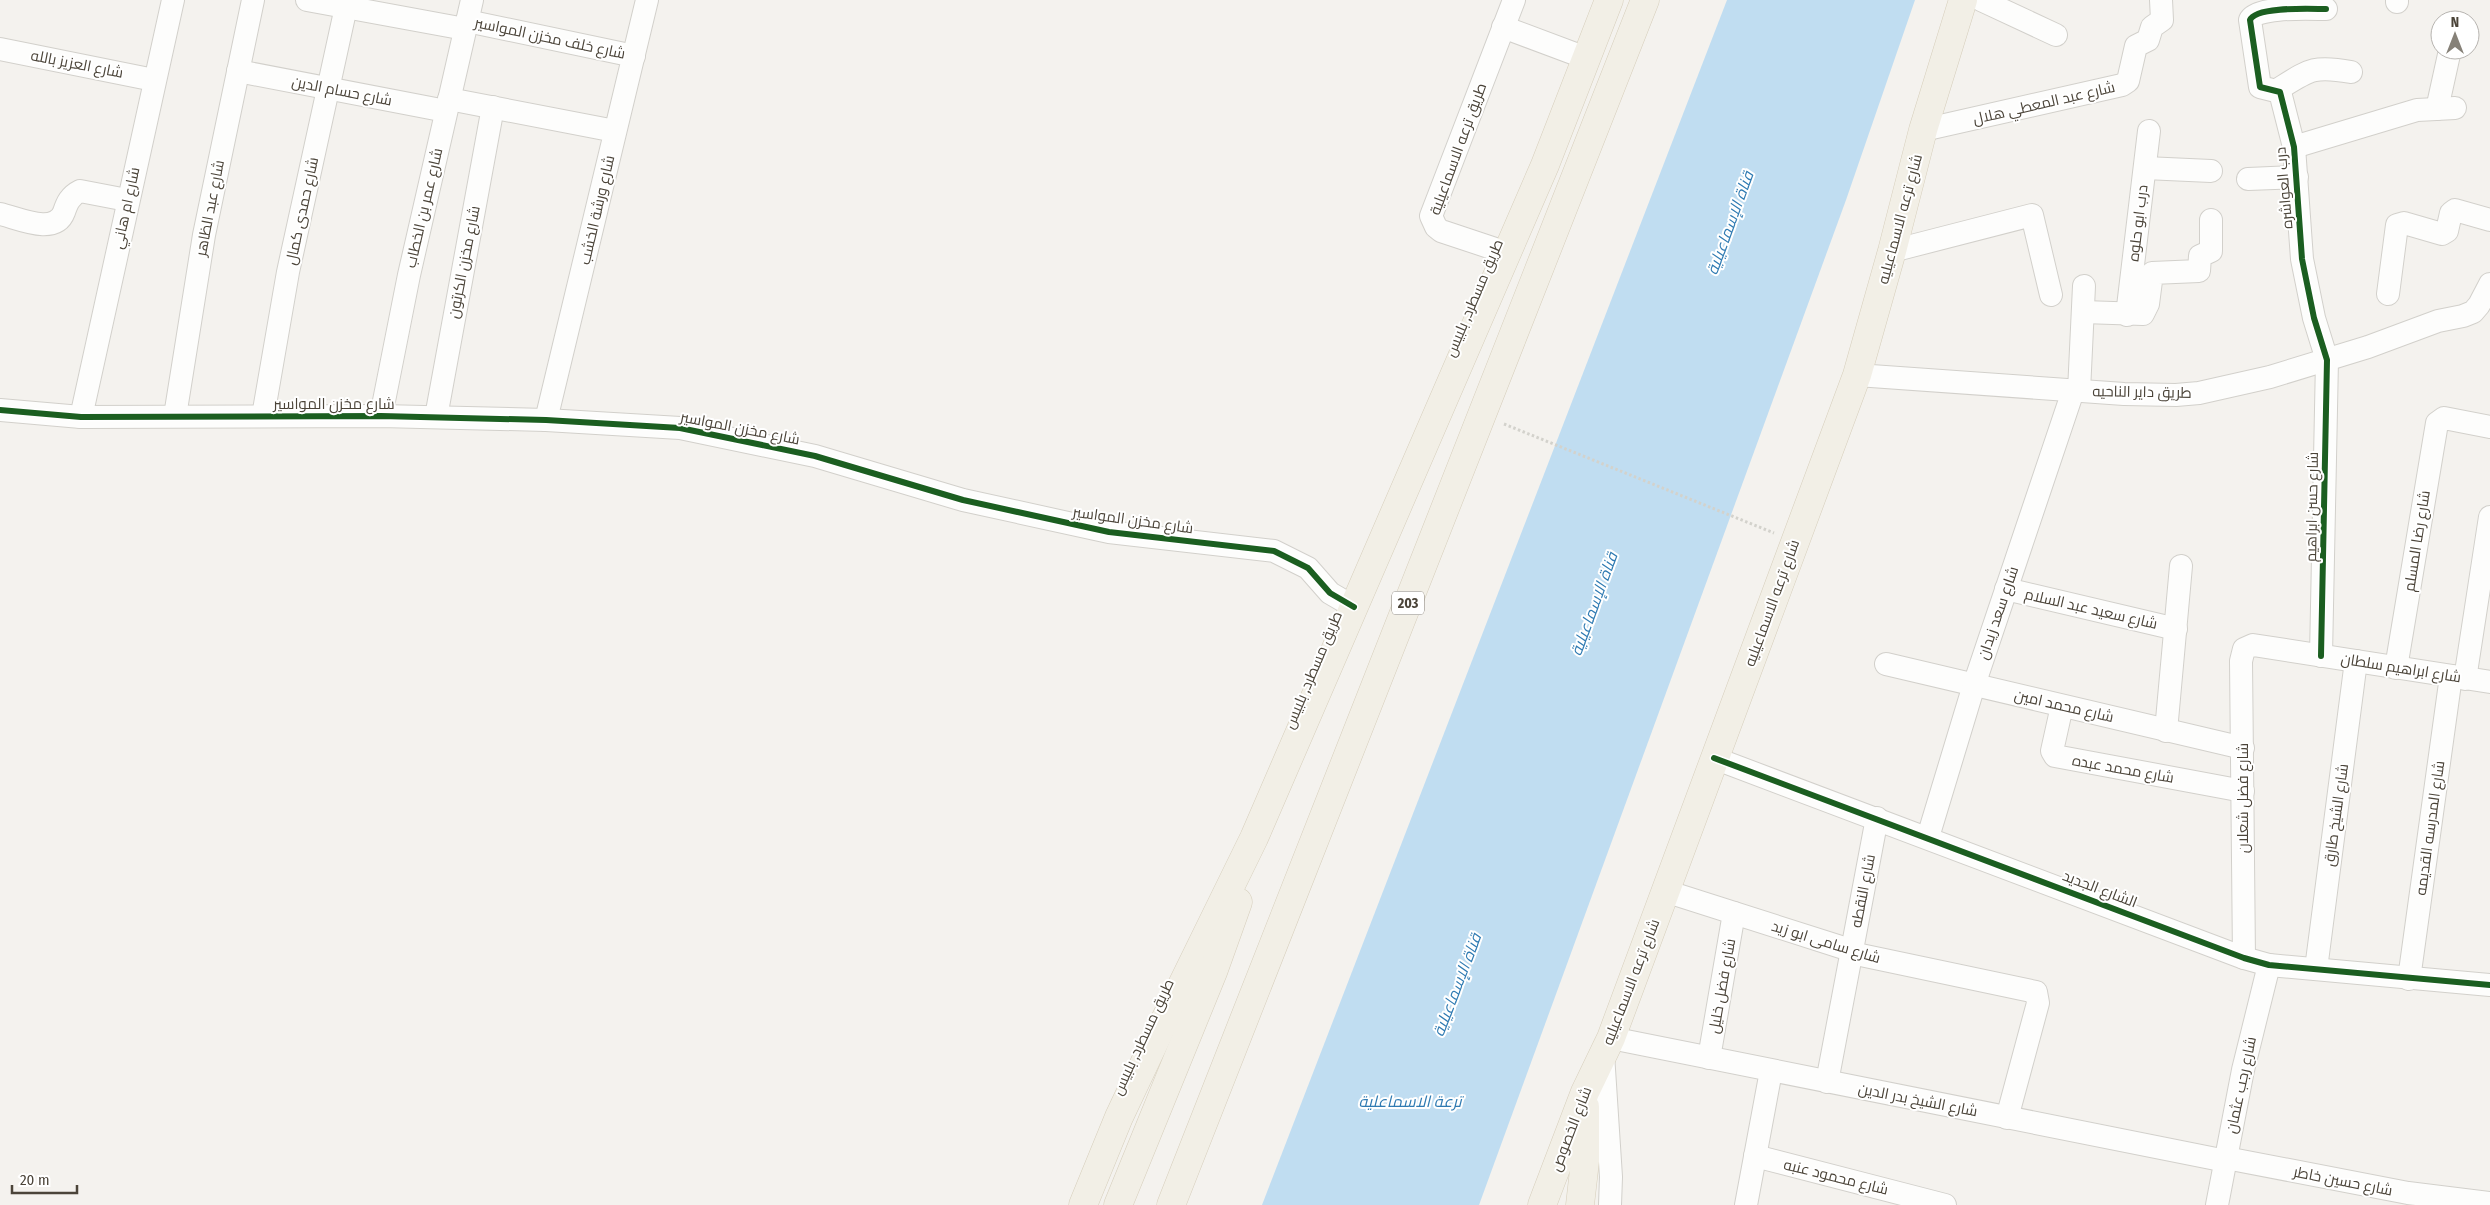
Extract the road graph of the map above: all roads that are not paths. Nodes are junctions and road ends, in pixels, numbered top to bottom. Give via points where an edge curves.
1 (173, 0) edge
2 (253, 0) edge
3 (307, 0) edge
4 (647, 0) edge
5 (1514, 0) edge
6 (1608, 0) edge
7 (1645, 0) edge
8 (1963, 0) edge
9 (1981, 0) edge
10 (2161, 0) edge
11 (346, 7) junction
12 (2326, 9) dead end
13 (468, 17) edge
14 (1503, 27) junction
15 (2056, 36) dead end
16 (0, 49) edge
17 (634, 56) junction
18 (1586, 58) junction
19 (2449, 60) edge
20 (238, 70) junction
21 (2351, 72) dead end
22 (154, 80) junction
23 (328, 88) junction
24 (2277, 90) junction
25 (448, 105) junction
26 (493, 107) junction
27 (1923, 130) junction
28 (2149, 130) dead end
29 (616, 131) junction
30 (2294, 147) junction
31 (2144, 168) junction
32 (2211, 171) dead end
33 (2297, 177) junction
34 (2248, 179) dead end
35 (127, 200) junction
36 (0, 214) edge
37 (2211, 220) dead end
38 (2490, 220) edge
39 (1892, 250) junction
40 (1507, 254) junction
41 (2490, 284) edge
42 (2084, 286) dead end
43 (2388, 294) dead end
44 (2051, 295) dead end
45 (2083, 312) junction
46 (2127, 314) junction
47 (2327, 360) junction
48 (1857, 374) junction
49 (2076, 391) junction
50 (0, 410) edge
51 (175, 416) junction
52 (263, 416) junction
53 (381, 416) junction
54 (81, 417) junction
55 (436, 417) junction
56 (546, 420) junction
57 (2490, 428) edge
58 (2490, 517) edge
59 (2181, 566) dead end
60 (2006, 589) junction
61 (1354, 607) junction
62 (2176, 629) junction
63 (2253, 645) joint
64 (2321, 656) junction
65 (2356, 661) junction
66 (1886, 664) dead end
67 (2396, 668) junction
68 (2458, 677) junction
69 (2490, 682) edge
70 (1974, 685) junction
71 (2062, 706) junction
72 (2166, 731) junction
73 (2242, 748) junction
74 (1714, 758) junction
75 (2243, 791) junction
76 (1877, 818) junction
77 (1928, 837) junction
78 (1254, 838) junction
79 (1665, 891) junction
80 (1734, 913) junction
81 (1851, 953) junction
82 (2244, 958) junction
83 (2269, 965) junction
84 (2316, 970) junction
85 (2409, 979) junction
86 (2490, 985) edge
87 (1607, 1046) junction
88 (1709, 1058) junction
89 (1771, 1071) junction
90 (1827, 1082) junction
91 (1585, 1092) junction
92 (2007, 1118) junction
93 (1755, 1156) junction
94 (2226, 1160) junction
95 (2490, 1202) edge
96 (1083, 1205) edge
97 (1118, 1205) edge
98 (1171, 1205) edge
99 (1542, 1205) edge
100 (1580, 1205) edge
101 (1610, 1205) edge
102 (1746, 1205) edge
103 (1946, 1205) edge
104 (2217, 1205) edge

1 - 22 street, شارع ام هاني
2 - 20 street, شارع عبد الظاهر
3 - 11 street, شارع خلف مخزن المواسير
4 - 17 street, شارع ورشة الخشب
5 - 14 street, طريق ترعه الاسماعيلية
6 - 18 main road, طريق مسطرد, بلبيس
7 - 98 main road, 203
8 - 27 main road, شارع ترعه الاسماعيليه
9 - 15 street
10 - 27 street, شارع عبد المعطي هلال via 2162,20 2152,27 2148,40 2136,46 2128,81 2122,85
11 - 13 street, شارع خلف مخزن المواسير
11 - 23 street, شارع حمدى كمال
12 - 24 street via 2288,8 2250,18 2260,87
13 - 17 street, شارع خلف مخزن المواسير
13 - 25 street, شارع عمر بن الخطاب
14 - 18 street
14 - 40 street, طريق ترعه الاسماعيلية via 1431,216 1441,231
16 - 22 street, شارع العزيز بالله
17 - 29 street, شارع ورشة الخشب
18 - 40 main road, طريق مسطرد, بلبيس
19 - 30 street via 2446,108 2417,110
20 - 23 street, شارع حسام الدين
20 - 51 street, شارع عبد الظاهر via 204,235
21 - 24 street via 2328,68 2308,70
22 - 35 street, شارع ام هاني
23 - 25 street, شارع حسام الدين
23 - 52 street, شارع حمدى كمال via 288,272
24 - 30 street, درب العواشره
25 - 26 street, شارع حسام الدين
25 - 53 street, شارع عمر بن الخطاب
26 - 29 street, شارع حسام الدين
26 - 55 street, شارع مخزن الكرتون
27 - 39 main road, شارع ترعه الاسماعيليه
28 - 31 street, درب ابو حلوه
29 - 56 street, شارع ورشة الخشب
30 - 33 street, درب العواشره
31 - 32 street
31 - 46 street, درب ابو حلوه
33 - 34 street
33 - 47 street, درب العواشره via 2302,259 2314,318
35 - 36 street via 80,191 70,197 60,220 48,225
35 - 54 street, شارع ام هاني
37 - 46 street, درب ابو حلوه via 2211,251 2200,256 2199,271 2153,273 2147,310 2143,314
38 - 43 street via 2454,211 2447,231 2442,234 2404,223 2397,225
39 - 44 street via 2032,215
39 - 48 main road, شارع ترعه الاسماعيليه
40 - 61 main road, طريق مسطرد, بلبيس
41 - 47 street, طريق داير الناحيه via 2479,305 2468,314 2438,321
42 - 45 street, شارع سعد زيدان
45 - 46 street, درب ابو حلوه
45 - 49 street, شارع سعد زيدان
47 - 49 street, طريق داير الناحيه via 2199,393 2167,395
47 - 64 street, شارع حسن ابراهيم
48 - 49 street, طريق داير الناحيه
48 - 74 main road, شارع ترعه الاسماعيليه
49 - 60 street, شارع سعد زيدان
50 - 54 street, شارع مخزن المواسير
51 - 52 street, شارع مخزن المواسير
51 - 54 street, شارع مخزن المواسير
52 - 53 street, شارع مخزن المواسير
53 - 55 street, شارع مخزن المواسير
55 - 56 street, شارع مخزن المواسير
56 - 61 street, شارع مخزن المواسير via 680,428 815,456 963,500 1109,532 1274,551 1308,568 1330,593
57 - 67 street, شارع رضا المسلم via 2444,418 2436,427
58 - 68 street, شارع المدرسه القديمه
59 - 62 street, شارع سعيد عبد السلام
60 - 62 street, شارع سعيد عبد السلام
60 - 70 street, شارع سعد زيدان
61 - 78 main road, طريق مسطرد, بلبيس
62 - 72 street, شارع سعيد عبد السلام
63 - 64 street, شارع ابراهيم سلطان
63 - 73 street, شارع فضل شعلان via 2244,649 2241,656
64 - 65 street, شارع ابراهيم سلطان
65 - 67 street, شارع ابراهيم سلطان
65 - 84 street, شارع الشيخ طارق
66 - 70 street, شارع محمد امين
67 - 68 street, شارع ابراهيم سلطان
68 - 69 street, شارع ابراهيم سلطان
68 - 85 street, شارع المدرسه القديمه
70 - 71 street, شارع محمد امين
70 - 77 street, شارع سعد زيدان
71 - 72 street, شارع محمد امين
71 - 75 street, شارع محمد عبده via 2052,749 2055,756
72 - 73 street, شارع محمد امين
73 - 75 street, شارع فضل شعلان
74 - 76 street, الشارع الجديد
74 - 79 main road, شارع ترعه الاسماعيليه
75 - 82 street, شارع فضل شعلان
76 - 77 street, الشارع الجديد
76 - 81 street, شارع النقطه
77 - 82 street, الشارع الجديد
78 - 96 main road, طريق مسطرد, بلبيس via 1160,1028
78 - 97 main road via 1226,939
79 - 80 street, شارع سامى ابو زيد
79 - 87 main road, شارع ترعه الاسماعيليه
80 - 81 street, شارع سامى ابو زيد via 1847,948
80 - 88 street, شارع فضل خليل
81 - 90 street, شارع النقطه
81 - 92 street, شارع سامى ابو زيد via 2034,991 2039,997 2038,1004
82 - 83 street, الشارع الجديد
83 - 84 street, الشارع الجديد
83 - 94 street, شارع رجب عثمان
84 - 85 street, الشارع الجديد
85 - 86 street, الشارع الجديد
87 - 88 street, شارع الشيخ بدر الدين
87 - 91 main road, شارع الخصوص
87 - 101 street, شارع ترعه الاسماعيليه
88 - 89 street, شارع الشيخ بدر الدين
89 - 90 street, شارع الشيخ بدر الدين
89 - 93 street
90 - 92 street, شارع الشيخ بدر الدين
91 - 99 main road, شارع الخصوص
91 - 100 main road via 1585,1161
92 - 94 street, شارع الشيخ بدر الدين
93 - 102 street
93 - 103 street, شارع محمود عنبه
94 - 95 street, شارع حسين خاطر via 2408,1193
94 - 104 street, شارع رجب عثمان

